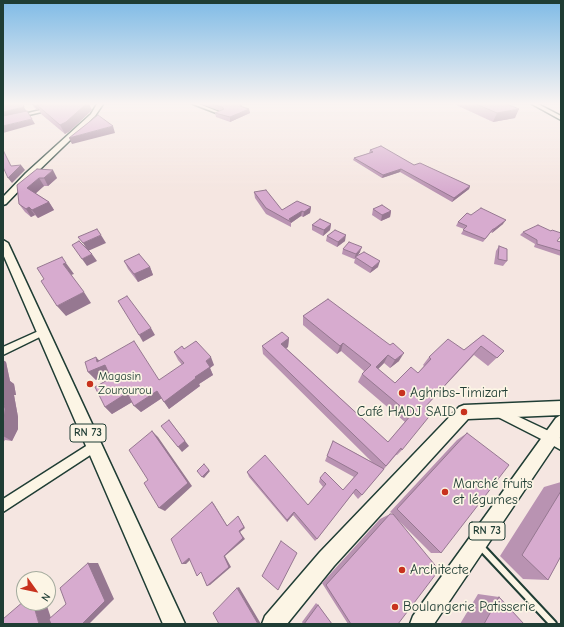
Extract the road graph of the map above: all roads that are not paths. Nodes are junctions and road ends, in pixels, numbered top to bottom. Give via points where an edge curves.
1 (74, 133) edge
2 (3, 202) edge
3 (3, 243) edge
4 (43, 332) junction
5 (3, 351) edge
6 (561, 408) edge
7 (495, 411) junction
8 (558, 435) edge
9 (94, 446) junction
10 (3, 506) edge
11 (478, 544) junction
12 (174, 624) edge
13 (273, 624) edge
14 (421, 624) edge
15 (553, 624) edge

1 - 2 main road
3 - 4 main road, RN 73
4 - 5 street
4 - 9 main road, RN 73
6 - 7 main road
7 - 8 street
7 - 13 main road via 464,412 327,559
8 - 11 main road, RN 73
9 - 10 street
9 - 12 main road, RN 73
11 - 14 main road, RN 73
11 - 15 lane

